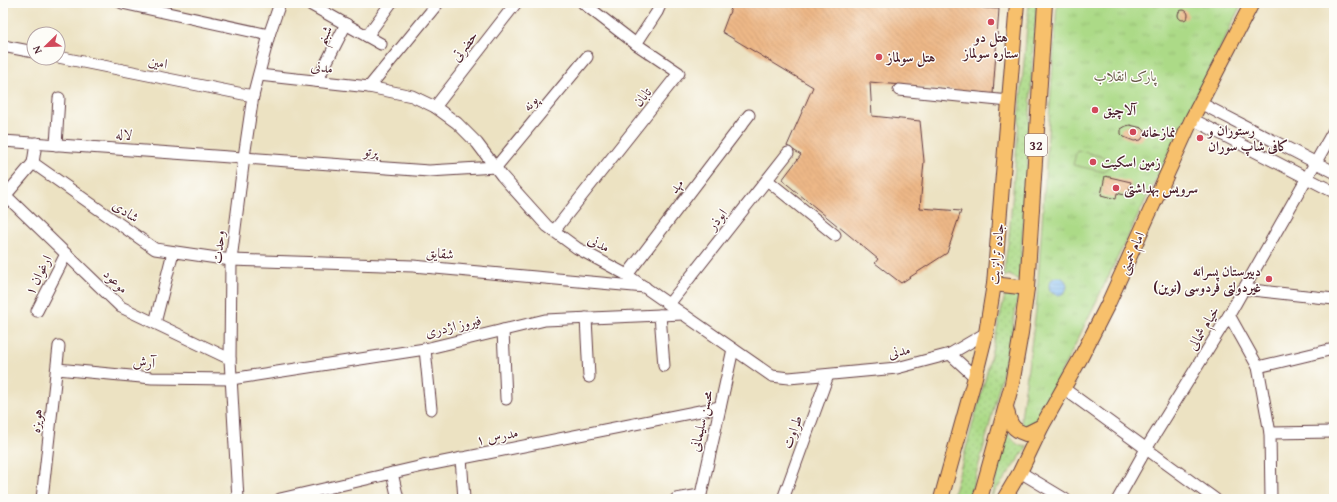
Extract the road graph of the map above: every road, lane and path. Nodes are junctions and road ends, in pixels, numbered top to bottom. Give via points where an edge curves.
1 (122, 3) edge
2 (280, 3) edge
3 (308, 3) edge
4 (391, 3) edge
5 (438, 3) edge
6 (516, 3) edge
7 (583, 3) edge
8 (661, 3) edge
9 (1017, 3) edge
10 (1045, 3) edge
11 (1252, 3) edge
12 (346, 24) junction
13 (269, 35) junction
14 (367, 36) junction
15 (381, 44) dead end
16 (636, 44) junction
17 (3, 46) edge
18 (26, 50) edge
19 (587, 57) dead end
20 (66, 59) edge
21 (259, 75) junction
22 (317, 81) junction
23 (369, 87) junction
24 (899, 90) dead end
25 (253, 96) junction
26 (59, 98) dead end
27 (1009, 101) junction
28 (1200, 103) junction
29 (435, 107) junction
30 (749, 115) dead end
31 (1192, 119) junction
32 (1334, 130) edge
33 (3, 141) edge
34 (36, 144) junction
35 (56, 145) junction
36 (788, 153) dead end
37 (244, 157) junction
38 (1315, 162) junction
39 (33, 163) junction
40 (496, 167) junction
41 (1334, 172) edge
42 (1307, 178) junction
43 (767, 180) junction
44 (1334, 192) edge
45 (4, 194) edge
46 (554, 232) junction
47 (835, 235) dead end
48 (173, 252) junction
49 (66, 254) junction
50 (231, 260) junction
51 (627, 275) junction
52 (994, 284) junction
53 (645, 287) junction
54 (1027, 288) junction
55 (1243, 290) junction
56 (1334, 299) edge
57 (669, 304) junction
58 (37, 311) dead end
59 (683, 314) junction
60 (660, 315) junction
61 (1229, 315) junction
62 (586, 318) junction
63 (155, 323) junction
64 (503, 330) junction
65 (986, 333) junction
66 (59, 346) dead end
67 (425, 349) junction
68 (733, 349) junction
69 (1329, 350) dead end
70 (950, 354) junction
71 (230, 358) junction
72 (664, 366) dead end
73 (1258, 367) junction
74 (57, 369) junction
75 (828, 375) junction
76 (589, 377) dead end
77 (975, 377) junction
78 (230, 379) junction
79 (1063, 388) junction
80 (506, 399) dead end
81 (720, 407) junction
82 (1006, 407) junction
83 (431, 408) dead end
84 (1042, 426) junction
85 (1334, 432) edge
86 (1270, 433) junction
87 (1146, 449) junction
88 (461, 458) junction
89 (1020, 472) junction
90 (392, 473) junction
91 (310, 496) edge
92 (700, 497) edge
93 (42, 499) edge
94 (238, 499) edge
95 (280, 499) edge
96 (398, 499) edge
97 (464, 499) edge
98 (676, 499) edge
99 (783, 499) edge
100 (941, 499) edge
101 (980, 499) edge
102 (1004, 499) edge
103 (1065, 499) edge
104 (1118, 499) edge
105 (1215, 499) edge
106 (1271, 499) edge

1 - 13 street
2 - 13 street, وحدت
3 - 12 street
4 - 14 street
5 - 23 street
6 - 29 street, حضرتی
7 - 16 street, تابان
8 - 16 street
9 - 27 main road, جاده ترانزیت / 32
10 - 54 main road, 32
11 - 28 main road, امام خمینی
12 - 14 street
12 - 22 street, شبنم
13 - 21 street, وحدت
14 - 15 street
16 - 46 street, تابان via 679,74
17 - 18 street
19 - 40 street, پونه
20 - 25 street, امین
21 - 22 street, مدنی
21 - 25 street, وحدت
22 - 23 street, مدنی
23 - 29 street, مدنی via 412,96
24 - 27 street
25 - 37 street, وحدت
26 - 35 street
27 - 52 main road, جاده ترانزیت / 32
28 - 31 main road, امام خمینی
28 - 38 street
29 - 40 street, مدنی via 457,123
30 - 51 street, مهد
31 - 42 street
31 - 79 main road, امام خمینی via 1108,304
32 - 38 street, خیام شمالی
33 - 34 street, لاله
34 - 35 street, لاله
34 - 39 street
35 - 37 street, لاله
36 - 43 street, ابوذر
37 - 40 street, پرتو via 429,171
37 - 50 street, وحدت
38 - 41 street
38 - 42 street, خیام شمالی
39 - 45 street
39 - 48 street, شادی via 155,250
40 - 46 street, مدنی
42 - 44 street
42 - 55 street, خیام شمالی
43 - 47 street
43 - 57 street, ابوذر
45 - 49 street, موعود
46 - 51 street, مدنی via 577,248
48 - 50 street, شادی
48 - 63 street
49 - 58 street, ارغوان ۱
49 - 63 street, موعود via 121,307
50 - 53 street, شقایق via 413,266
50 - 71 street, وحدت
51 - 53 street, مدنی
52 - 54 main road
52 - 65 main road, جاده ترانزیت / 32
53 - 57 street, مدنی
54 - 82 main road, 32 via 1022,332
55 - 56 street
55 - 61 street, خیام شمالی
57 - 59 street, مدنی
59 - 60 street, فیروز اژدری
59 - 68 street, مدنی
60 - 62 street, فیروز اژدری
60 - 72 street
61 - 73 street
61 - 87 street, خیام شمالی
62 - 64 street, فیروز اژدری via 545,320
62 - 76 street
63 - 71 street, موعود
64 - 67 street, فیروز اژدری
64 - 80 street
65 - 70 street, مدنی
65 - 77 main road, جاده ترانزیت / 32
66 - 74 street, هویزه
67 - 78 street, فیروز اژدری
67 - 83 street
68 - 75 street, مدنی via 772,376 789,378
68 - 81 street, محسن سلیمانی
69 - 73 street
70 - 75 street, مدنی via 898,368
70 - 77 street
71 - 78 street, وحدت
73 - 86 street
74 - 78 street, آرش via 152,378
74 - 93 street, هویزه
75 - 99 street, طراوت
77 - 100 main road, جاده ترانزیت / 32
78 - 94 street, وحدت
79 - 84 main road, امام خمینی
79 - 87 street
81 - 88 street, مدرس ۱
81 - 92 street, محسن سلیمانی
82 - 84 main road via 1011,425 1018,431 1026,434
82 - 101 main road, 32
84 - 89 main road, امام خمینی
85 - 86 street
86 - 106 street
87 - 104 street, خیام شمالی
87 - 105 street
88 - 90 street, مدرس ۱
88 - 97 street
89 - 102 main road, امام خمینی
89 - 103 street
90 - 91 street, مدرس ۱
90 - 96 street
91 - 95 street, مدرس ۱
92 - 98 street

